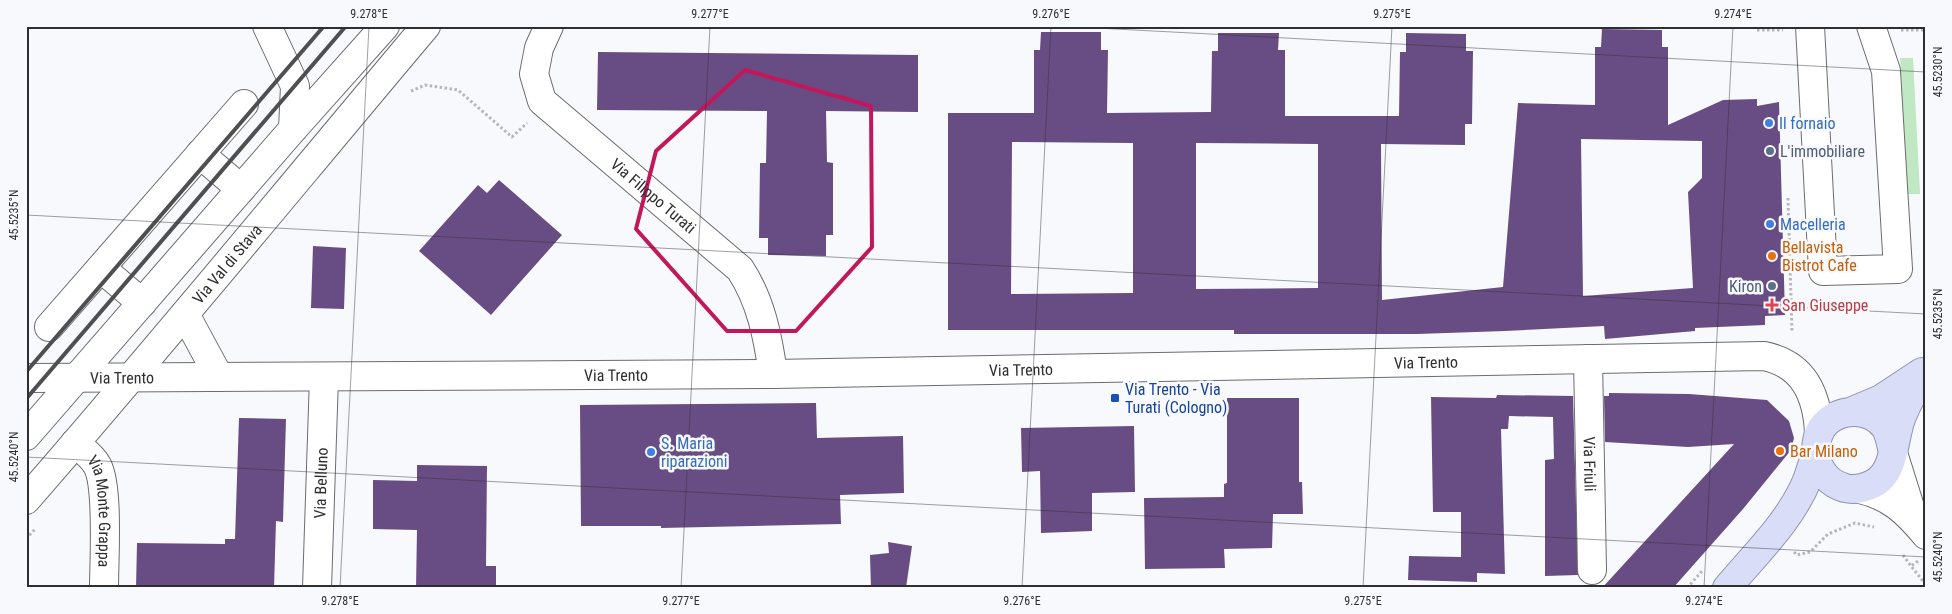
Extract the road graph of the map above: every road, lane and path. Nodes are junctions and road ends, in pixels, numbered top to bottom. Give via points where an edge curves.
1 (268, 26) edge
2 (384, 26) edge
3 (426, 26) edge
4 (549, 26) edge
5 (1810, 26) edge
6 (1871, 26) edge
7 (403, 94) dead end
8 (244, 104) dead end
9 (546, 104) junction
10 (293, 129) junction
11 (200, 154) junction
12 (241, 189) junction
13 (101, 268) junction
14 (142, 303) junction
15 (185, 314) junction
16 (49, 327) dead end
17 (1588, 359) junction
18 (1926, 371) edge
19 (773, 374) junction
20 (78, 377) junction
21 (133, 377) junction
22 (219, 377) junction
23 (324, 377) junction
24 (26, 378) edge
25 (1809, 390) junction
26 (1850, 412) junction
27 (26, 436) edge
28 (75, 443) junction
29 (1817, 444) junction
30 (1892, 453) junction
31 (1853, 489) junction
32 (26, 500) edge
33 (1778, 528) junction
34 (1920, 528) edge
35 (1878, 529) dead end
36 (1901, 553) dead end
37 (1926, 556) edge
38 (1912, 566) junction
39 (1592, 570) dead end
40 (1926, 585) edge
41 (104, 588) edge
42 (317, 588) edge
43 (1726, 588) edge

1 - 10 street via 295,86
2 - 10 street
3 - 15 street, Via Val di Stava
4 - 9 street, Via Filippo Turati via 539,48 534,74 542,102
5 - 6 street via 1823,271 1898,269 1886,70
7 - 9 path via 425,85 458,90 512,137
8 - 11 street
9 - 19 street, Via Filippo Turati via 740,270 752,287 767,333
10 - 12 street
11 - 12 street
11 - 13 street
12 - 14 street
13 - 14 street
13 - 16 street
14 - 20 street
15 - 21 street, Via Val di Stava
15 - 22 street
17 - 19 street, Via Trento
17 - 25 street, Via Trento via 1764,356 1792,366
17 - 39 street, Via Friuli
18 - 26 main road via 1881,399
18 - 30 main road via 1901,418
19 - 23 street, Via Trento
20 - 21 street, Via Trento
20 - 24 street, Via Trento
20 - 27 street
21 - 22 street, Via Trento
21 - 28 street, Via Val di Stava
22 - 23 street, Via Trento
23 - 42 street, Via Belluno
25 - 26 street, Via Trento via 1832,408
25 - 29 street, Via Trento via 1816,410
26 - 29 main road via 1827,422
26 - 30 main road via 1875,418 1891,439
28 - 32 street, Via Val di Stava
28 - 41 street, Via Monte Grappa via 100,471 104,493
29 - 31 main road via 1818,468 1825,478
29 - 33 main road via 1798,500
30 - 31 main road via 1882,477 1871,485
30 - 34 street
31 - 33 main road via 1818,500
31 - 34 street via 1877,493 1896,504
33 - 35 path via 1797,555 1810,552 1828,534 1855,523
33 - 43 main road
36 - 38 path
37 - 38 path
38 - 40 path

